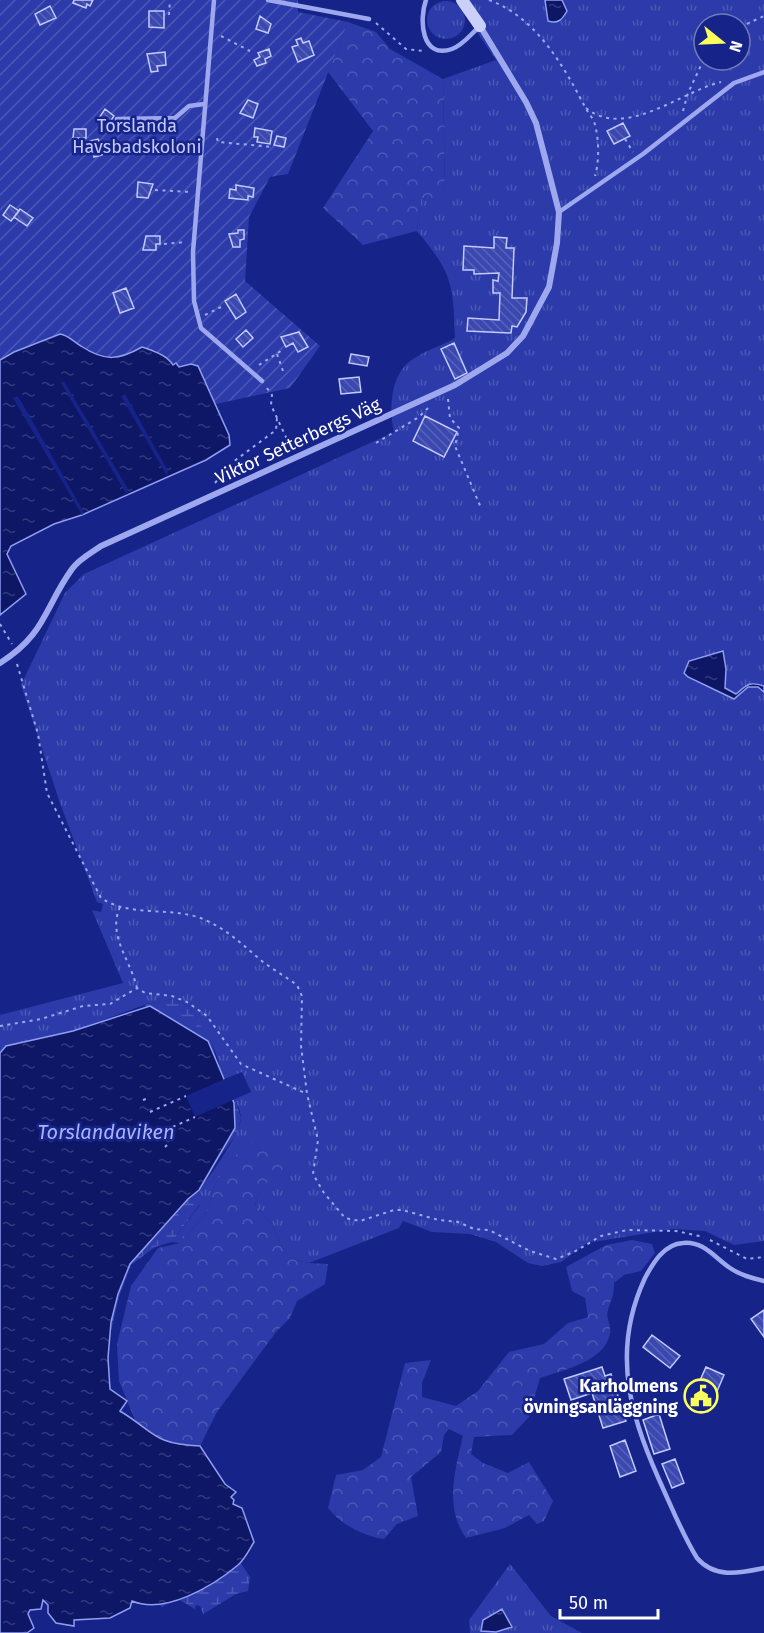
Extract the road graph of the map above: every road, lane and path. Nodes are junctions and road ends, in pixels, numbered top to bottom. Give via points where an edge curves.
1 (170, 0) edge
2 (214, 0) edge
3 (268, 0) edge
4 (426, 0) edge
5 (462, 0) edge
6 (489, 0) edge
7 (169, 15) dead end
8 (369, 19) joint
9 (480, 26) junction
10 (211, 32) junction
11 (429, 44) junction
12 (250, 51) dead end
13 (698, 72) edge
14 (764, 72) edge
15 (734, 83) junction
16 (688, 93) junction
17 (204, 104) junction
18 (584, 106) junction
19 (117, 119) dead end
20 (674, 129) junction
21 (217, 138) dead end
22 (625, 139) dead end
23 (273, 147) dead end
24 (636, 158) junction
25 (155, 190) dead end
26 (590, 191) junction
27 (198, 192) junction
28 (560, 212) junction
29 (194, 242) junction
30 (164, 244) dead end
31 (221, 307) dead end
32 (197, 319) junction
33 (284, 349) dead end
34 (276, 353) junction
35 (250, 371) junction
36 (283, 371) dead end
37 (262, 381) joint
38 (450, 387) junction
39 (440, 392) junction
40 (277, 418) junction
41 (376, 442) dead end
42 (297, 459) junction
43 (196, 505) junction
44 (481, 508) dead end
45 (0, 624) edge
46 (15, 654) junction
47 (0, 663) edge
48 (120, 907) junction
49 (137, 988) junction
50 (0, 1026) edge
51 (307, 1094) junction
52 (186, 1096) dead end
53 (150, 1112) dead end
54 (195, 1117) dead end
55 (161, 1135) dead end
56 (764, 1257) edge
57 (764, 1281) edge
58 (764, 1568) edge

1 - 7 path
2 - 10 lane
3 - 8 lane
4 - 11 lane via 421,25
5 - 9 street
6 - 18 path via 511,10 545,43
8 - 11 path via 412,51 422,52
9 - 11 lane via 452,49 442,50
9 - 28 street, Viktor Setterbergs Väg via 536,123
10 - 12 path
10 - 17 lane
13 - 16 path
14 - 15 lane
15 - 16 path via 719,82
15 - 20 lane
16 - 18 path via 653,111 625,118 603,117
16 - 20 path
17 - 19 lane via 189,106 175,118
17 - 27 lane
18 - 26 path via 596,129 597,170
20 - 24 lane
21 - 23 path via 218,142
22 - 24 path
24 - 26 lane
25 - 27 path
26 - 28 lane
27 - 29 lane
28 - 38 street, Viktor Setterbergs Väg via 549,287 523,336 507,352
29 - 30 path
29 - 32 lane
31 - 32 path
32 - 35 lane via 207,334
33 - 34 path
34 - 35 path
34 - 36 path
35 - 37 lane
37 - 40 path via 272,395 271,405
38 - 39 street, Viktor Setterbergs Väg
38 - 44 path via 450,418 459,428 455,446
39 - 41 path via 419,417
39 - 42 street, Viktor Setterbergs Väg
40 - 42 path
40 - 43 path via 276,430 233,462
42 - 43 street, Viktor Setterbergs Väg
43 - 46 street, Viktor Setterbergs Väg via 82,558 73,567 50,611
45 - 46 path
46 - 47 street, Viktor Setterbergs Väg
46 - 48 path via 38,734 47,793 96,891 107,902
48 - 49 path via 115,928
48 - 51 path via 202,918 297,985 302,996 301,1046
49 - 50 path via 110,1004 83,1006
49 - 51 path via 187,1002 207,1016 241,1064
51 - 56 path via 318,1140 313,1174 345,1218 352,1221 402,1210 489,1230 556,1259 602,1236 627,1230 698,1234 747,1259
52 - 53 path
54 - 55 path
57 - 58 lane via 741,1274 706,1248 683,1243 671,1246 658,1256 640,1290 629,1332 626,1371 641,1437 697,1558 715,1572

